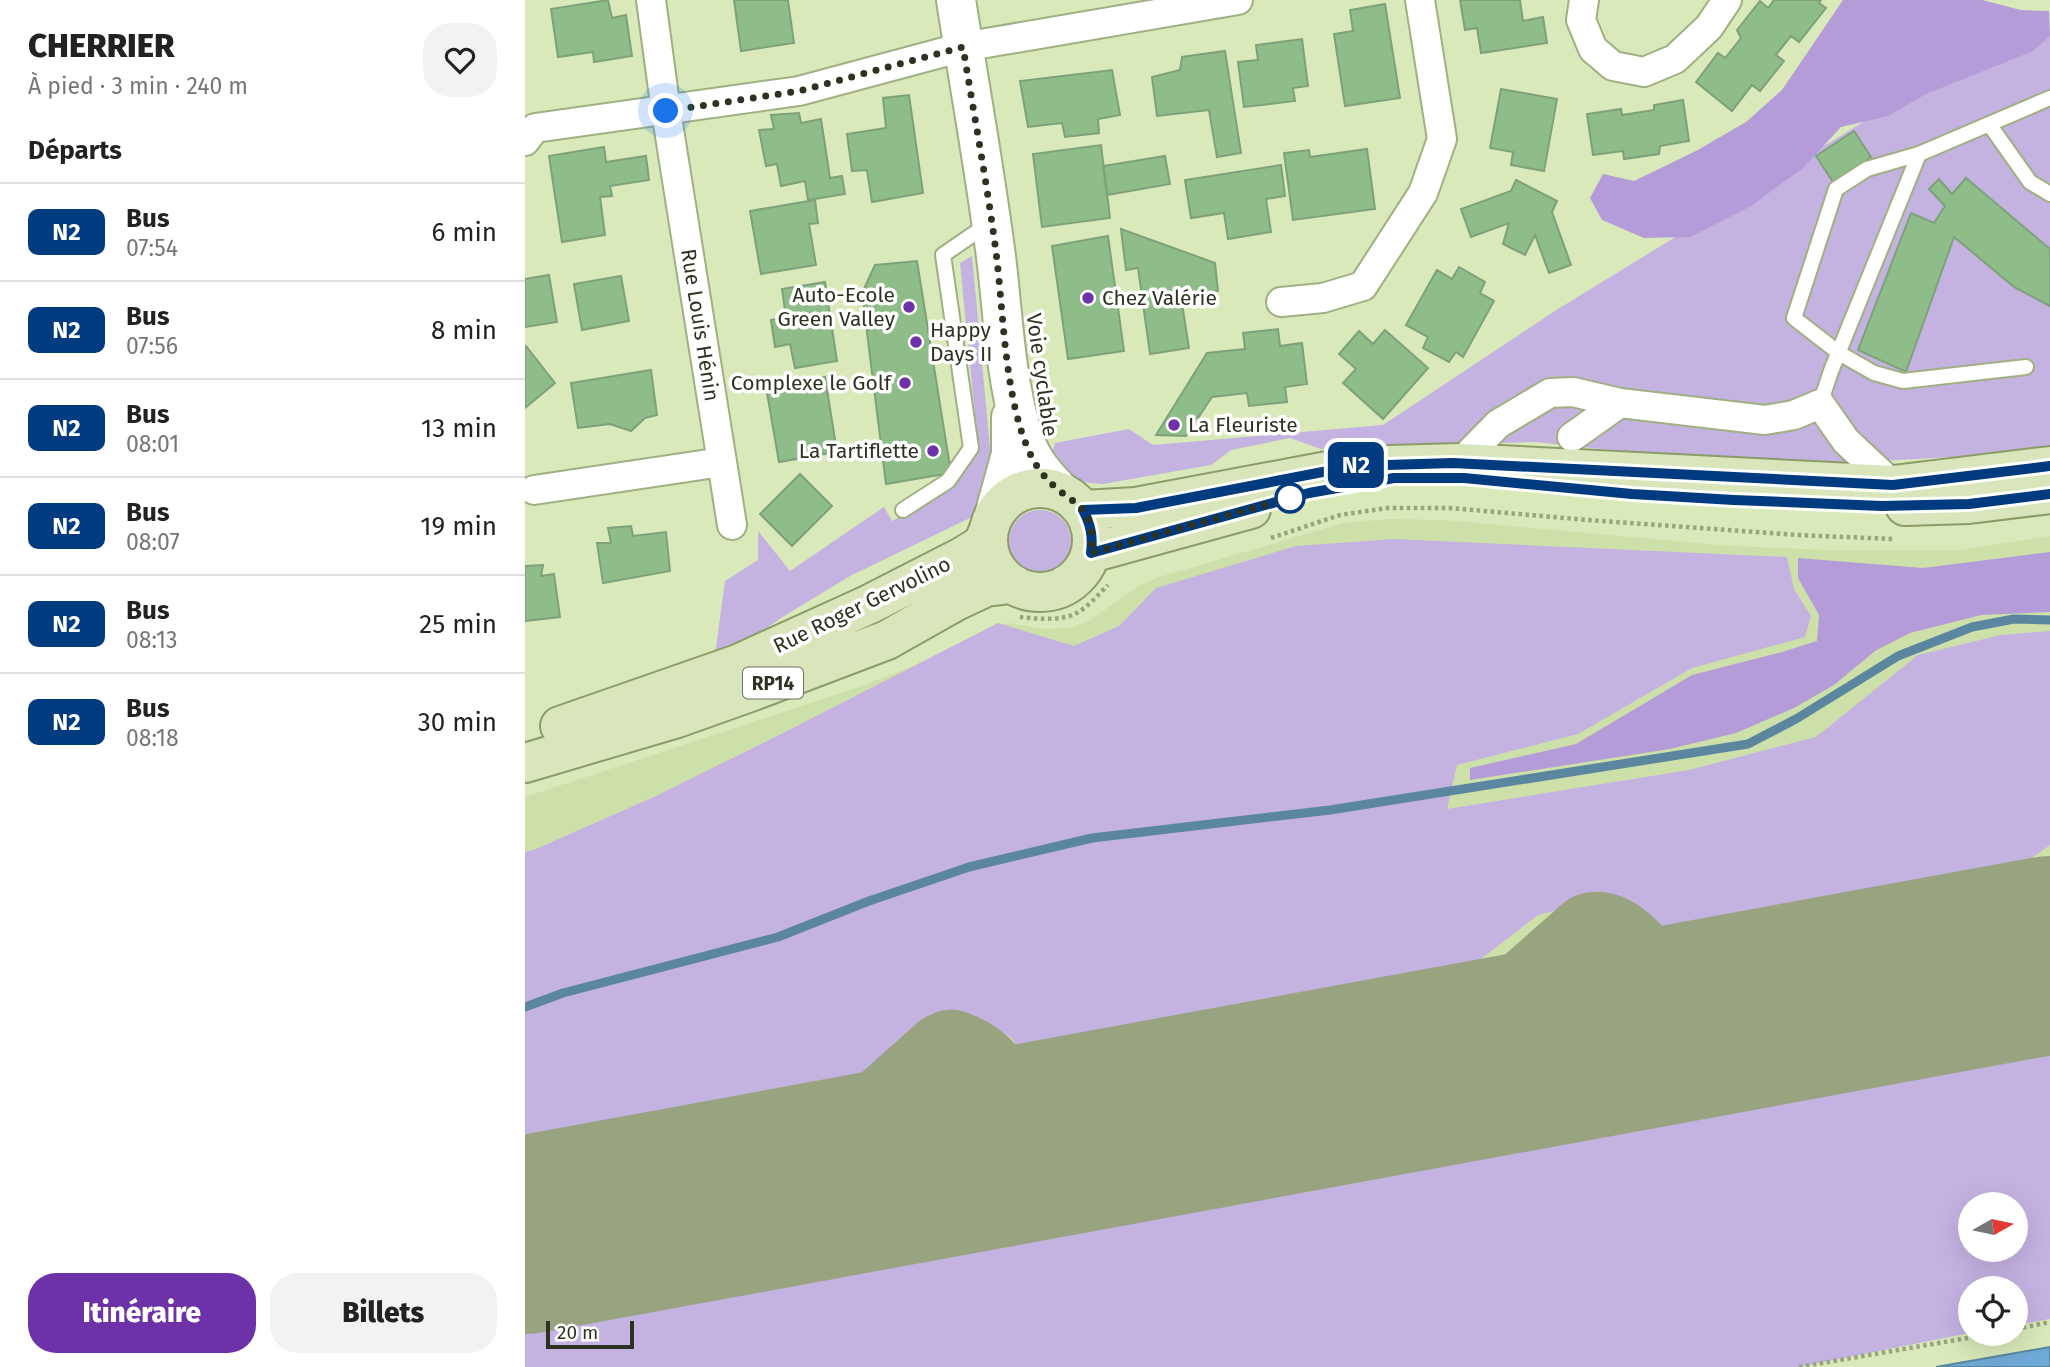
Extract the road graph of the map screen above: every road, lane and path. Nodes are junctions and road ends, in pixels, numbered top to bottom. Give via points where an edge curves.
1 (651, 0) edge
2 (956, 0) edge
3 (1235, 0) edge
4 (1420, 0) edge
5 (1584, 0) edge
6 (1727, 0) edge
7 (963, 47) junction
8 (2050, 99) edge
9 (666, 111) junction
10 (1989, 124) junction
11 (528, 130) edge
12 (1919, 154) junction
13 (2050, 194) edge
14 (991, 221) junction
15 (1281, 302) dead end
16 (1839, 353) junction
17 (2026, 368) dead end
18 (1011, 387) junction
19 (1620, 403) junction
20 (1820, 404) junction
21 (1572, 437) dead end
22 (722, 462) junction
23 (1460, 463) junction
24 (2050, 466) edge
25 (1893, 485) junction
26 (534, 490) dead end
27 (2050, 494) edge
28 (1072, 501) junction
29 (903, 510) dead end
30 (992, 521) junction
31 (732, 525) dead end
32 (1266, 539) dead end
33 (1899, 539) dead end
34 (1102, 567) junction
35 (1010, 599) junction
36 (525, 736) edge
37 (525, 763) edge
38 (2050, 1322) edge
39 (2028, 1327) edge
40 (1958, 1340) edge
41 (1799, 1367) edge

1 - 9 street, Rue Louis Hénin
2 - 7 main road
3 - 7 street
4 - 15 street via 1442,139 1423,193 1363,286 1323,298
5 - 6 street via 1581,20 1593,49 1613,66 1644,72 1675,59 1709,27
7 - 9 street via 799,91
7 - 14 main road
8 - 10 lane
9 - 11 street
9 - 22 street, Rue Louis Hénin
10 - 12 lane
10 - 13 lane via 2030,182
12 - 16 lane
12 - 16 lane via 1867,169 1836,189 1794,318
14 - 18 main road
14 - 29 lane via 943,256 971,448 948,481
16 - 17 lane via 1874,373 1903,381
16 - 20 lane
18 - 28 main road via 1030,452 1042,473
18 - 30 main road via 1011,454
19 - 20 street via 1765,420
19 - 21 street
19 - 23 street via 1573,392 1551,393 1498,424
20 - 25 street via 1846,441
22 - 26 street
22 - 31 street, Rue Louis Hénin
23 - 25 main road
23 - 28 main road via 1354,466 1136,508
24 - 25 main road
27 - 34 main road via 1969,504 1882,506 1632,494 1464,478 1394,478 1309,493
28 - 30 main road via 1046,487 1032,488 1005,500
28 - 34 main road via 1090,523
30 - 35 main road via 991,560
30 - 36 main road, Rue Roger Gervolino / RP14 via 983,544 870,604 737,664
32 - 33 path via 1340,515 1388,508 1450,508
34 - 35 main road via 1085,567 1062,588
34 - 35 path via 1095,597 1075,614 1036,619
35 - 37 main road, Rue Roger Gervolino / RP14 via 986,587 887,640 677,718
38 - 39 path
40 - 41 path

